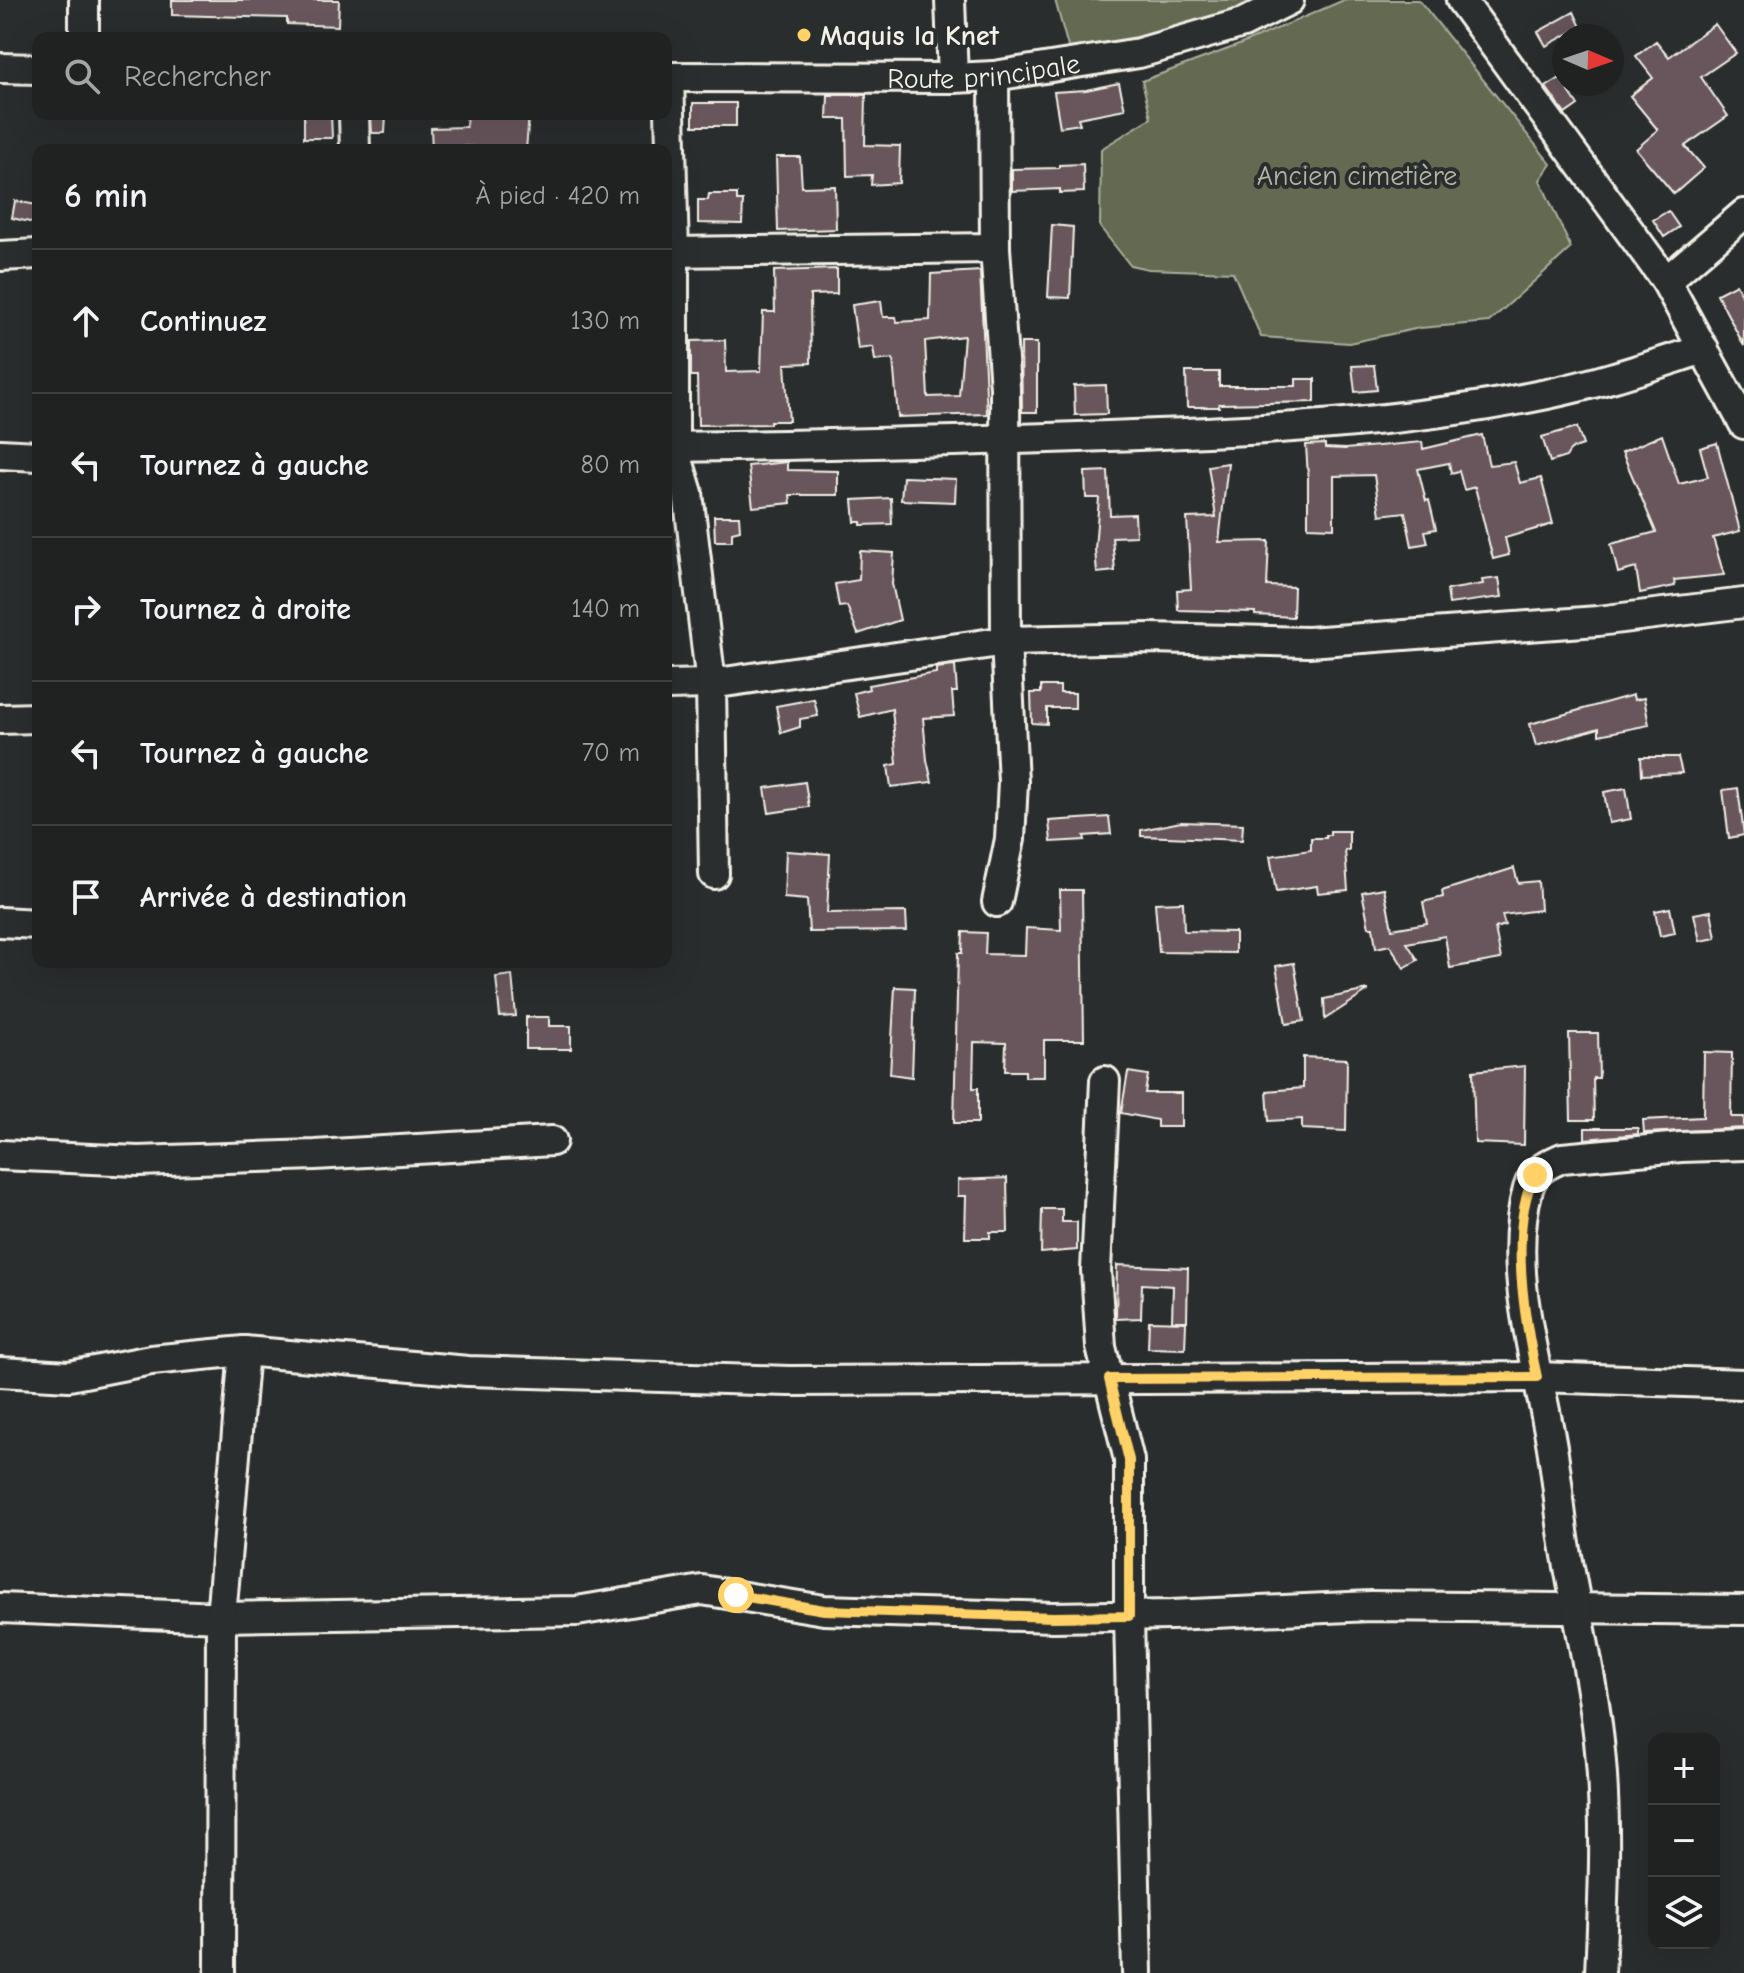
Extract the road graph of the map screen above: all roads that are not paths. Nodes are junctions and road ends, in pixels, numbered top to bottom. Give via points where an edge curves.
1 (84, 0) edge
2 (950, 0) edge
3 (1289, 0) edge
4 (1461, 0) edge
5 (84, 32) edge
6 (0, 68) edge
7 (32, 69) edge
8 (994, 76) junction
9 (672, 77) edge
10 (953, 78) junction
11 (354, 120) edge
12 (668, 120) edge
13 (355, 144) edge
14 (668, 144) edge
15 (1744, 214) edge
16 (995, 248) junction
17 (672, 252) edge
18 (32, 254) edge
19 (0, 256) edge
20 (1666, 281) junction
21 (1704, 349) junction
22 (1744, 424) edge
23 (1004, 440) junction
24 (672, 447) edge
25 (672, 452) edge
26 (0, 454) edge
27 (32, 456) edge
28 (1744, 603) edge
29 (1006, 641) junction
30 (711, 684) junction
31 (672, 685) edge
32 (32, 718) edge
33 (0, 719) edge
34 (714, 874) dead end
35 (997, 902) dead end
36 (0, 922) edge
37 (32, 924) edge
38 (1105, 1081) dead end
39 (552, 1141) dead end
40 (1744, 1145) edge
41 (0, 1155) edge
42 (244, 1351) junction
43 (0, 1372) edge
44 (1537, 1377) junction
45 (1109, 1379) junction
46 (1744, 1384) edge
47 (0, 1608) edge
48 (1579, 1609) junction
49 (1744, 1610) edge
50 (1129, 1616) junction
51 (221, 1617) junction
52 (220, 1973) edge
53 (1137, 1973) edge
54 (1600, 1973) edge

1 - 5 street
2 - 10 street
3 - 8 street, Route principale via 1243,23 1139,53
4 - 20 street
6 - 7 street
8 - 10 street, Route principale
8 - 16 street
9 - 10 street, Route principale
11 - 13 street
12 - 14 street
15 - 20 street
16 - 17 street
16 - 23 street
18 - 19 street
20 - 21 street
21 - 22 street
21 - 23 street via 1549,394 1446,411 1229,431
23 - 24 street
23 - 29 street
25 - 30 street via 688,493
26 - 27 street
28 - 29 street via 1598,621 1308,642
29 - 30 street
29 - 35 street via 1013,782 1010,839
30 - 31 street
30 - 34 street
32 - 33 street
36 - 37 street
38 - 45 street via 1096,1270 1101,1347
39 - 41 street via 138,1161
40 - 44 street via 1562,1158 1535,1175 1525,1201 1521,1246
42 - 43 street via 151,1360 69,1376
42 - 45 street via 468,1371 789,1381
42 - 51 street
44 - 45 street
44 - 46 street
44 - 48 street
45 - 50 street via 1129,1460
47 - 51 street
48 - 49 street
48 - 50 street via 1371,1606
48 - 54 street via 1597,1726 1605,1857
50 - 51 street via 824,1610 702,1590 577,1611
50 - 53 street
51 - 52 street

